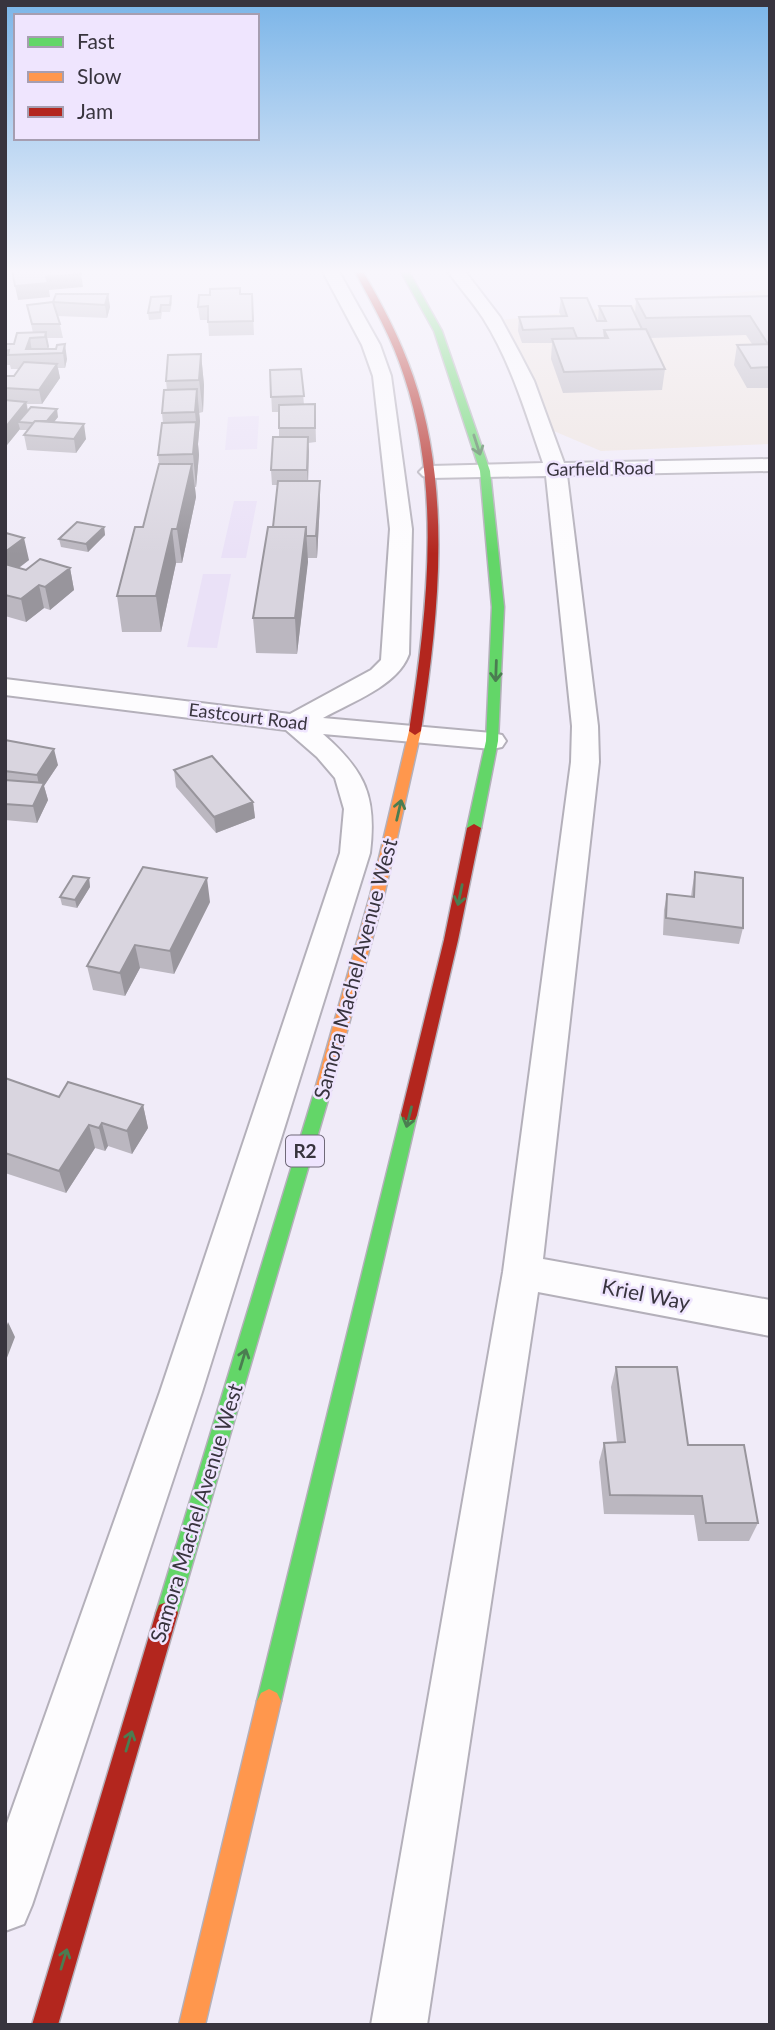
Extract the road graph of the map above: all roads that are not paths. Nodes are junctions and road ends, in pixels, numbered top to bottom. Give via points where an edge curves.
1 (378, 365) edge
2 (404, 365) edge
3 (449, 365) edge
4 (516, 365) edge
5 (770, 465) edge
6 (555, 470) junction
7 (485, 471) junction
8 (430, 472) junction
9 (5, 687) edge
10 (294, 723) junction
11 (417, 734) junction
12 (492, 741) junction
13 (522, 1272) junction
14 (770, 1318) edge
15 (5, 1905) edge
16 (45, 2025) edge
17 (192, 2025) edge
18 (398, 2025) edge

1 - 10 street via 399,496 396,653 387,670
2 - 8 highway, Samora Machel Avenue West / R2
3 -> 7 highway
4 - 6 street
5 - 6 street, Garfield Road
6 - 7 street, Garfield Road
6 - 13 street via 585,726 585,762
7 - 8 street, Garfield Road
7 -> 12 highway via 498,607
8 - 11 highway, Samora Machel Avenue West / R2 via 432,600
9 - 10 street, Eastcourt Road
10 - 11 street, Eastcourt Road
10 - 15 street, Samora Machel Avenue West via 334,757 350,778 360,824 355,853 181,1392
11 - 12 street, Eastcourt Road
16 -> 11 highway, Samora Machel Avenue West / R2 via 347,1008
12 -> 17 highway via 451,940
13 - 14 street, Kriel Way
13 - 18 street

